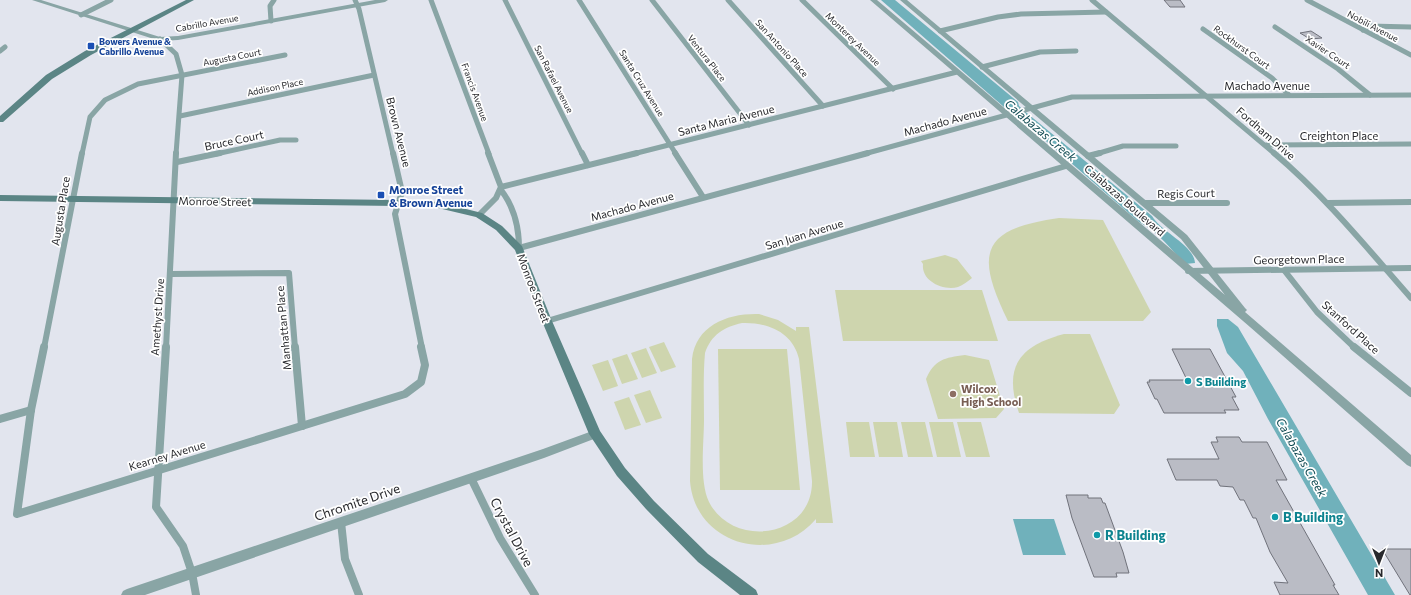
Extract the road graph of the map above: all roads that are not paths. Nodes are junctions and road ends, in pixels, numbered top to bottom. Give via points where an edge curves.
1 (35, 0) edge
2 (111, 0) edge
3 (191, 0) edge
4 (274, 0) edge
5 (386, 0) edge
6 (431, 0) edge
7 (505, 0) edge
8 (578, 0) edge
9 (652, 0) edge
10 (728, 0) edge
11 (802, 0) edge
12 (873, 0) edge
13 (903, 0) edge
14 (1092, 0) edge
15 (1307, 0) edge
16 (356, 3) edge
17 (1106, 12) junction
18 (81, 14) junction
19 (271, 21) junction
20 (1411, 26) edge
21 (1275, 27) dead end
22 (1203, 29) dead end
23 (1363, 30) junction
24 (131, 31) junction
25 (940, 31) junction
26 (160, 39) junction
27 (3, 46) edge
28 (0, 51) edge
29 (1076, 51) dead end
30 (285, 55) dead end
31 (1411, 55) edge
32 (982, 67) junction
33 (957, 72) junction
34 (182, 75) junction
35 (374, 75) junction
36 (893, 88) junction
37 (1207, 95) junction
38 (1289, 95) junction
39 (1370, 95) junction
40 (1411, 95) edge
41 (823, 106) junction
42 (1032, 107) junction
43 (1010, 114) junction
44 (180, 116) junction
45 (0, 120) edge
46 (749, 125) junction
47 (296, 140) dead end
48 (671, 144) junction
49 (1411, 144) edge
50 (1266, 145) junction
51 (1176, 146) dead end
52 (1088, 156) junction
53 (177, 162) junction
54 (588, 165) junction
55 (1066, 166) junction
56 (501, 189) junction
57 (702, 197) junction
58 (0, 198) edge
59 (73, 199) junction
60 (174, 201) junction
61 (1411, 202) edge
62 (398, 203) junction
63 (1227, 203) dead end
64 (1328, 203) junction
65 (1145, 204) junction
66 (479, 215) junction
67 (519, 248) junction
68 (1385, 268) junction
69 (1411, 268) edge
70 (1211, 270) junction
71 (1284, 270) junction
72 (1188, 271) junction
73 (171, 274) junction
74 (1411, 298) edge
75 (547, 321) junction
76 (1253, 324) junction
77 (421, 382) joint
78 (1411, 393) edge
79 (31, 410) junction
80 (0, 419) edge
81 (302, 426) junction
82 (595, 434) junction
83 (1411, 462) edge
84 (157, 470) junction
85 (471, 478) junction
86 (341, 522) junction
87 (192, 573) junction
88 (127, 595) edge
89 (196, 595) edge
90 (359, 595) edge
91 (535, 595) edge
92 (751, 595) edge

1 - 18 street, Cabrillo Avenue
2 - 18 street
3 - 24 main road
4 - 19 street via 270,6
5 - 16 street, Cabrillo Avenue
6 - 56 street, Francis Avenue
7 - 54 street, San Rafael Avenue
8 - 48 street, Santa Cruz Avenue
9 - 46 street, Ventura Place
10 - 41 street, San Antonio Place
11 - 36 street, Monterey Avenue
12 - 33 street, Calabazas Boulevard
13 - 25 street, Calabazas Boulevard
14 - 17 street, Fordham Drive
15 - 23 street, Nobili Avenue
16 - 19 street, Cabrillo Avenue
16 - 35 street, Brown Avenue
17 - 25 street via 1021,14
17 - 37 street, Fordham Drive
18 - 24 street, Cabrillo Avenue
19 - 26 street, Cabrillo Avenue
20 - 23 street via 1369,26
21 - 39 street, Xavier Court via 1338,69
22 - 38 street, Rockhurst Court via 1272,78
23 - 31 street, Nobili Avenue
24 - 26 street, Cabrillo Avenue
24 - 45 main road via 49,77
25 - 32 street, Calabazas Boulevard
26 - 34 street, Amethyst Drive via 179,59
27 - 28 street
29 - 32 street via 1040,52
30 - 34 street, Augusta Court
32 - 42 street, Calabazas Boulevard
33 - 36 street, Santa Maria Avenue
33 - 43 street, Calabazas Boulevard
34 - 44 street, Amethyst Drive
34 - 59 street, Augusta Place via 138,84 105,100 90,116
35 - 44 street, Addison Place
35 - 62 street, Brown Avenue via 402,192
36 - 41 street, Santa Maria Avenue
37 - 38 street, Machado Avenue
37 - 42 street, Machado Avenue via 1072,97
37 - 50 street, Fordham Drive
38 - 39 street, Machado Avenue
39 - 40 street, Machado Avenue
41 - 46 street, Santa Maria Avenue
42 - 43 street, Machado Avenue
42 - 52 street, Calabazas Boulevard
43 - 55 street, Calabazas Boulevard
43 - 57 street, Machado Avenue
44 - 53 street, Amethyst Drive
46 - 48 street, Santa Maria Avenue
47 - 53 street, Bruce Court via 280,140
48 - 54 street, Santa Maria Avenue
48 - 57 street, Santa Cruz Avenue
49 - 50 street, Creighton Place
50 - 64 street, Fordham Drive
51 - 52 street via 1123,146
52 - 65 street, Calabazas Boulevard
53 - 60 street, Amethyst Drive
54 - 56 street, Santa Maria Avenue
55 - 72 street, Calabazas Boulevard
55 - 75 street, San Juan Avenue
56 - 66 street
56 - 67 street, Francis Avenue via 508,198 520,230
57 - 67 street, Machado Avenue
58 - 59 main road, Monroe Street
59 - 60 main road, Monroe Street
59 - 79 street, Augusta Place
60 - 62 main road, Monroe Street
60 - 73 street, Amethyst Drive
61 - 64 street
62 - 66 main road, Monroe Street via 438,205
62 - 77 street, Brown Avenue via 394,214 425,365
63 - 65 street, Regis Court
64 - 68 street, Fordham Drive
65 - 70 street, Calabazas Boulevard via 1184,236
66 - 67 main road, Monroe Street via 499,228
67 - 75 main road, Monroe Street
68 - 69 street, Georgetown Place
68 - 71 street, Georgetown Place
68 - 74 street, Fordham Drive
70 - 71 street, Georgetown Place
70 - 72 street, Georgetown Place
70 - 76 street, Calabazas Boulevard
71 - 78 street, Stanford Place via 1323,319
72 - 76 street, Calabazas Boulevard
73 - 81 street, Manhattan Place via 289,273
73 - 84 street, Amethyst Drive
75 - 82 main road, Monroe Street
76 - 83 street, Calabazas Boulevard
77 - 81 street, Kearney Avenue via 405,394
79 - 80 street
79 - 84 street, Kearney Avenue via 17,514
81 - 84 street, Kearney Avenue
82 - 85 street, Chromite Drive
82 - 92 main road, Monroe Street via 621,472 650,505 703,558
84 - 87 street, Amethyst Drive via 156,507 183,546
85 - 86 street, Chromite Drive
85 - 91 street, Crystal Drive via 491,525
86 - 87 street, Chromite Drive
86 - 90 street via 345,559
87 - 88 street, Chromite Drive
87 - 89 street, Amethyst Drive

